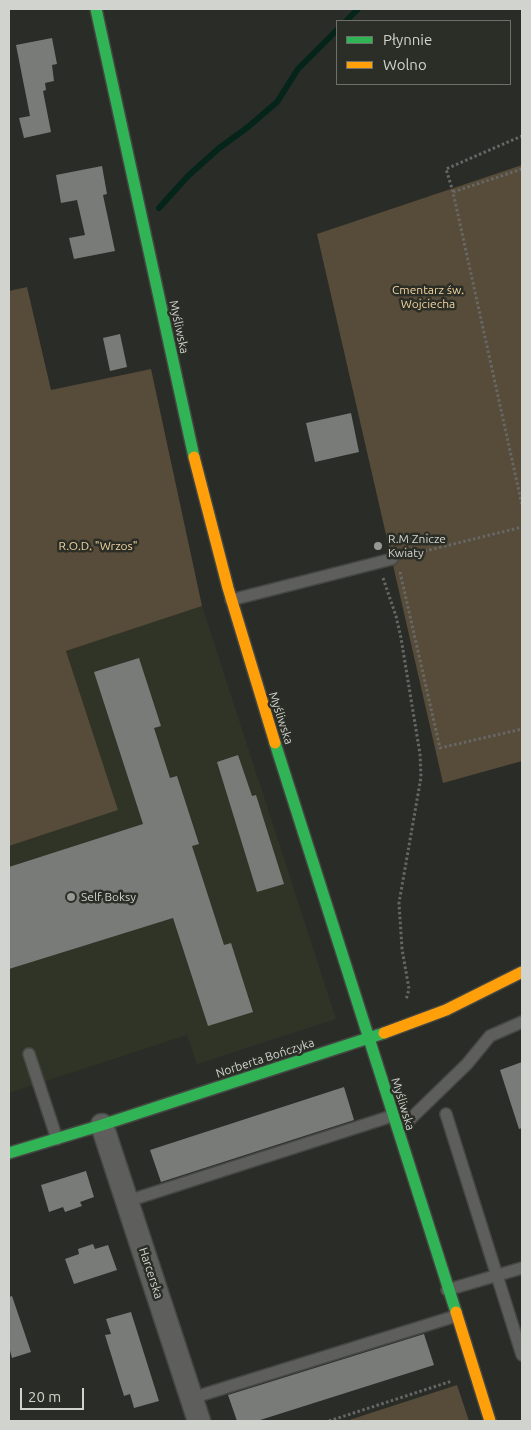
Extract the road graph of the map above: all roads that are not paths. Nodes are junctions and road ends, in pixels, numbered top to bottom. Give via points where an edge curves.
1 (96, 9) edge
2 (394, 558) road end
3 (231, 600) junction
4 (522, 972) edge
5 (522, 1022) edge
6 (370, 1039) junction
7 (29, 1054) dead end
8 (446, 1114) dead end
9 (392, 1116) junction
10 (102, 1125) junction
11 (397, 1131) junction
12 (57, 1139) junction
13 (9, 1153) edge
14 (128, 1201) junction
15 (522, 1268) edge
16 (497, 1275) junction
17 (448, 1290) junction
18 (456, 1316) junction
19 (522, 1355) edge
20 (192, 1398) junction
21 (199, 1421) edge
22 (490, 1421) edge

1 - 3 street, Myśliwska via 188,433
2 - 3 lane
3 - 6 street, Myśliwska
4 - 6 street, Norberta Bończyka via 446,1010
5 - 11 lane via 490,1036 467,1064
6 - 9 street, Myśliwska
6 - 10 street, Norberta Bończyka
7 - 12 lane
8 - 16 lane
9 - 11 street, Myśliwska
9 - 14 lane
10 - 12 street, Norberta Bończyka
10 - 14 street, Harcerska
11 - 17 street, Myśliwska
12 - 13 street, Norberta Bończyka
14 - 20 street, Harcerska
15 - 16 lane
16 - 17 lane
16 - 19 lane
17 - 18 street, Myśliwska
18 - 20 lane
18 - 22 street, Myśliwska
20 - 21 street, Harcerska

